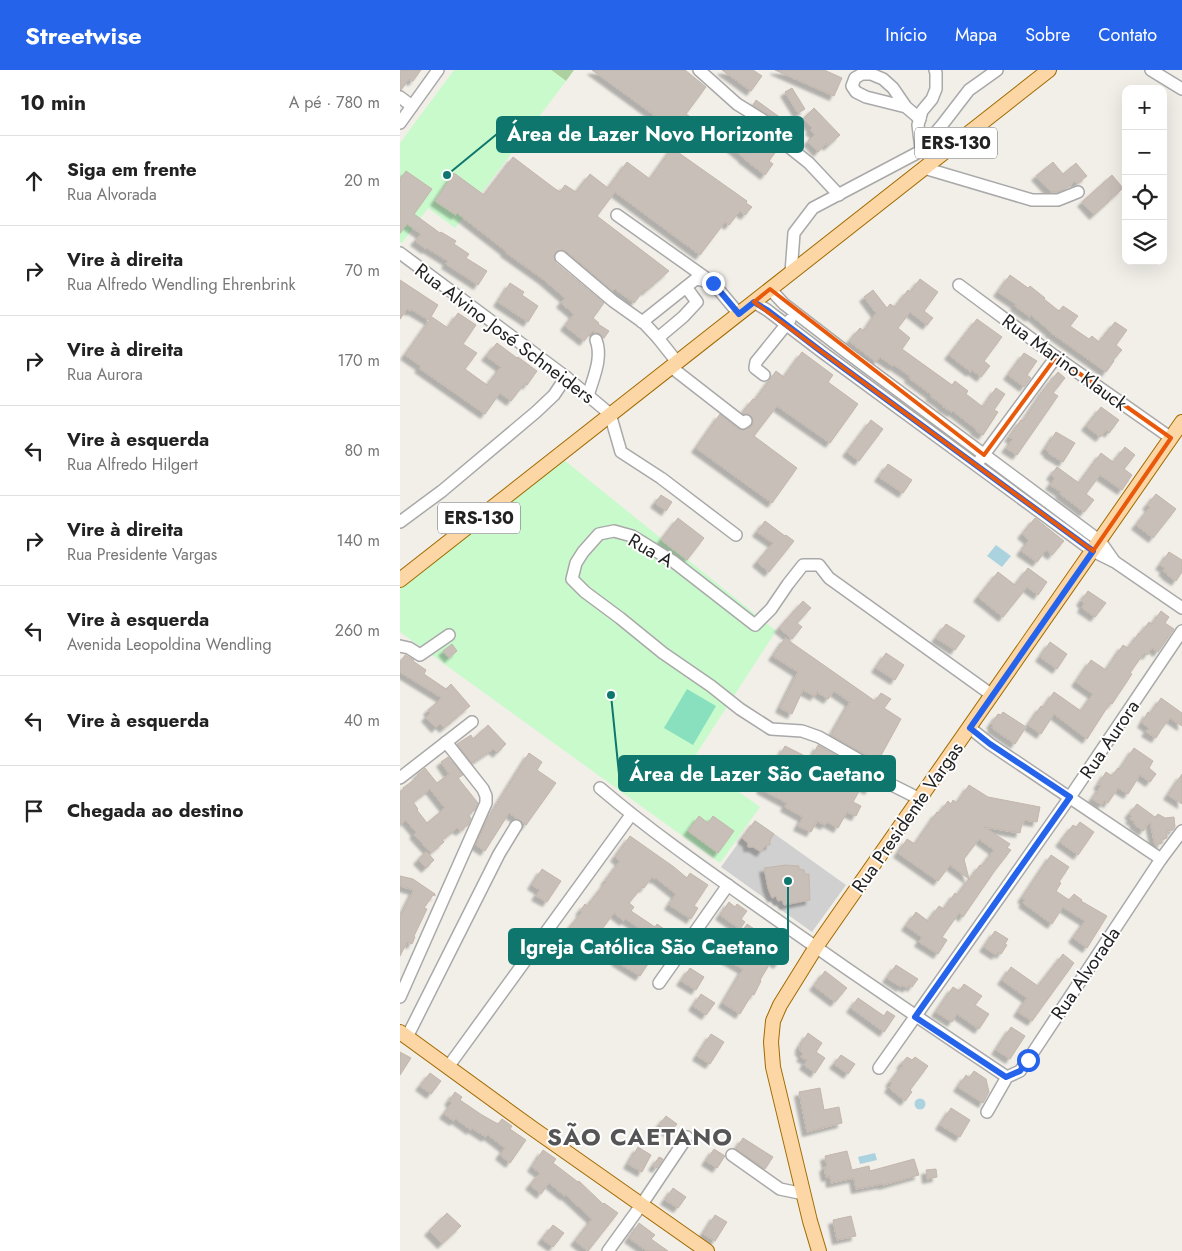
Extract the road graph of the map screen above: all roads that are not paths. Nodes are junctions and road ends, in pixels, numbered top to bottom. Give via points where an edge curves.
1 (438, 70) edge
2 (700, 70) edge
3 (934, 70) edge
4 (997, 70) edge
5 (1049, 70) edge
6 (1151, 70) edge
7 (1182, 89) edge
8 (400, 97) edge
9 (412, 106) junction
10 (906, 107) dead end
11 (920, 118) junction
12 (400, 123) edge
13 (920, 151) junction
14 (927, 166) junction
15 (1078, 192) dead end
16 (839, 194) junction
17 (617, 215) dead end
18 (400, 253) edge
19 (561, 257) dead end
20 (791, 273) junction
21 (713, 283) junction
22 (959, 285) dead end
23 (686, 287) junction
24 (770, 289) junction
25 (754, 302) junction
26 (796, 313) junction
27 (739, 314) junction
28 (642, 322) junction
29 (786, 325) junction
30 (658, 338) junction
31 (596, 340) dead end
32 (1056, 357) junction
33 (674, 364) junction
34 (764, 375) dead end
35 (566, 377) junction
36 (588, 396) junction
37 (610, 414) junction
38 (746, 421) dead end
39 (1182, 422) edge
40 (1171, 438) junction
41 (984, 455) junction
42 (976, 465) junction
43 (400, 522) edge
44 (736, 536) dead end
45 (1097, 546) junction
46 (400, 580) edge
47 (1182, 608) edge
48 (1182, 631) edge
49 (449, 635) dead end
50 (400, 646) edge
51 (992, 695) junction
52 (472, 722) dead end
53 (970, 728) junction
54 (446, 742) junction
55 (400, 778) edge
56 (600, 788) dead end
57 (1070, 797) junction
58 (920, 799) junction
59 (631, 814) junction
60 (516, 826) dead end
61 (1182, 831) edge
62 (1161, 859) junction
63 (728, 885) junction
64 (816, 947) junction
65 (658, 983) dead end
66 (400, 998) edge
67 (915, 1017) junction
68 (404, 1035) edge
69 (448, 1067) junction
70 (879, 1068) dead end
71 (1006, 1077) junction
72 (987, 1112) dead end
73 (687, 1138) dead end
74 (732, 1155) dead end
75 (804, 1194) junction
76 (642, 1204) junction
77 (608, 1251) edge
78 (707, 1251) edge
79 (819, 1251) edge

1 - 9 street
2 - 16 street via 736,104 790,133 790,147
3 - 11 street via 936,89
4 - 13 street via 969,90
5 - 14 main road, ERS-130
6 - 7 street
8 - 9 street
9 - 12 street
10 - 11 street
11 - 13 street
13 - 14 street
13 - 16 street
14 - 15 street via 1032,200 1058,200
14 - 20 main road, ERS-130
16 - 20 street via 813,208 794,233
17 - 21 street
18 - 35 street, Rua Alvino José Schneiders
19 - 28 street
20 - 24 main road, ERS-130
21 - 23 street via 696,279
21 - 27 street
22 - 32 street, Rua Marino Klauck
23 - 28 street
23 - 30 street via 697,302
24 - 25 main road, ERS-130
24 - 26 street
25 - 27 main road, ERS-130
25 - 29 street
26 - 29 street
26 - 41 street
27 - 33 main road, ERS-130
28 - 30 street
29 - 34 street via 756,362 755,368
29 - 42 street
30 - 33 street
31 - 36 street via 597,367
32 - 40 street, Rua Marino Klauck
32 - 41 street
33 - 37 main road, ERS-130
33 - 38 street via 743,423
35 - 36 street, Rua Alvino José Schneiders
35 - 43 street via 554,395 536,412
36 - 37 street, Rua Alvino José Schneiders
37 - 44 street via 621,452 661,478
37 - 46 main road, ERS-130
39 - 40 main road, Rua Presidente Vargas
40 - 45 main road, Rua Presidente Vargas
41 - 42 street
41 - 45 street
42 - 45 street
45 - 47 street
45 - 51 main road, Rua Presidente Vargas
48 - 57 street, Rua Aurora
49 - 50 street via 420,655
51 - 53 main road, Rua Presidente Vargas
51 - 58 street, Rua A via 829,578 819,566 803,565 755,625 674,562 632,536 614,531 599,534 583,552 572,579 663,654 771,729 802,731 820,737 876,769 892,785
52 - 54 street
53 - 57 street
53 - 58 main road, Rua Presidente Vargas
54 - 55 street
54 - 66 street via 483,789 486,803
56 - 59 street
57 - 62 street
57 - 67 street, Rua Aurora
58 - 64 main road, Rua Presidente Vargas
59 - 63 street
59 - 69 street
60 - 68 street
61 - 62 street, Rua Alvorada
62 - 71 street, Rua Alvorada via 1028,1060 1020,1071
63 - 64 street
63 - 65 street
64 - 67 street
64 - 75 main road, Rua Presidente Vargas via 780,1005 773,1021 771,1042 773,1067
67 - 70 street, Rua Aurora
67 - 71 street
68 - 69 main road
69 - 76 main road
71 - 72 street, Rua Alvorada
73 - 76 street
74 - 75 street via 780,1189
75 - 79 main road, Rua Presidente Vargas
76 - 77 street
76 - 78 main road

